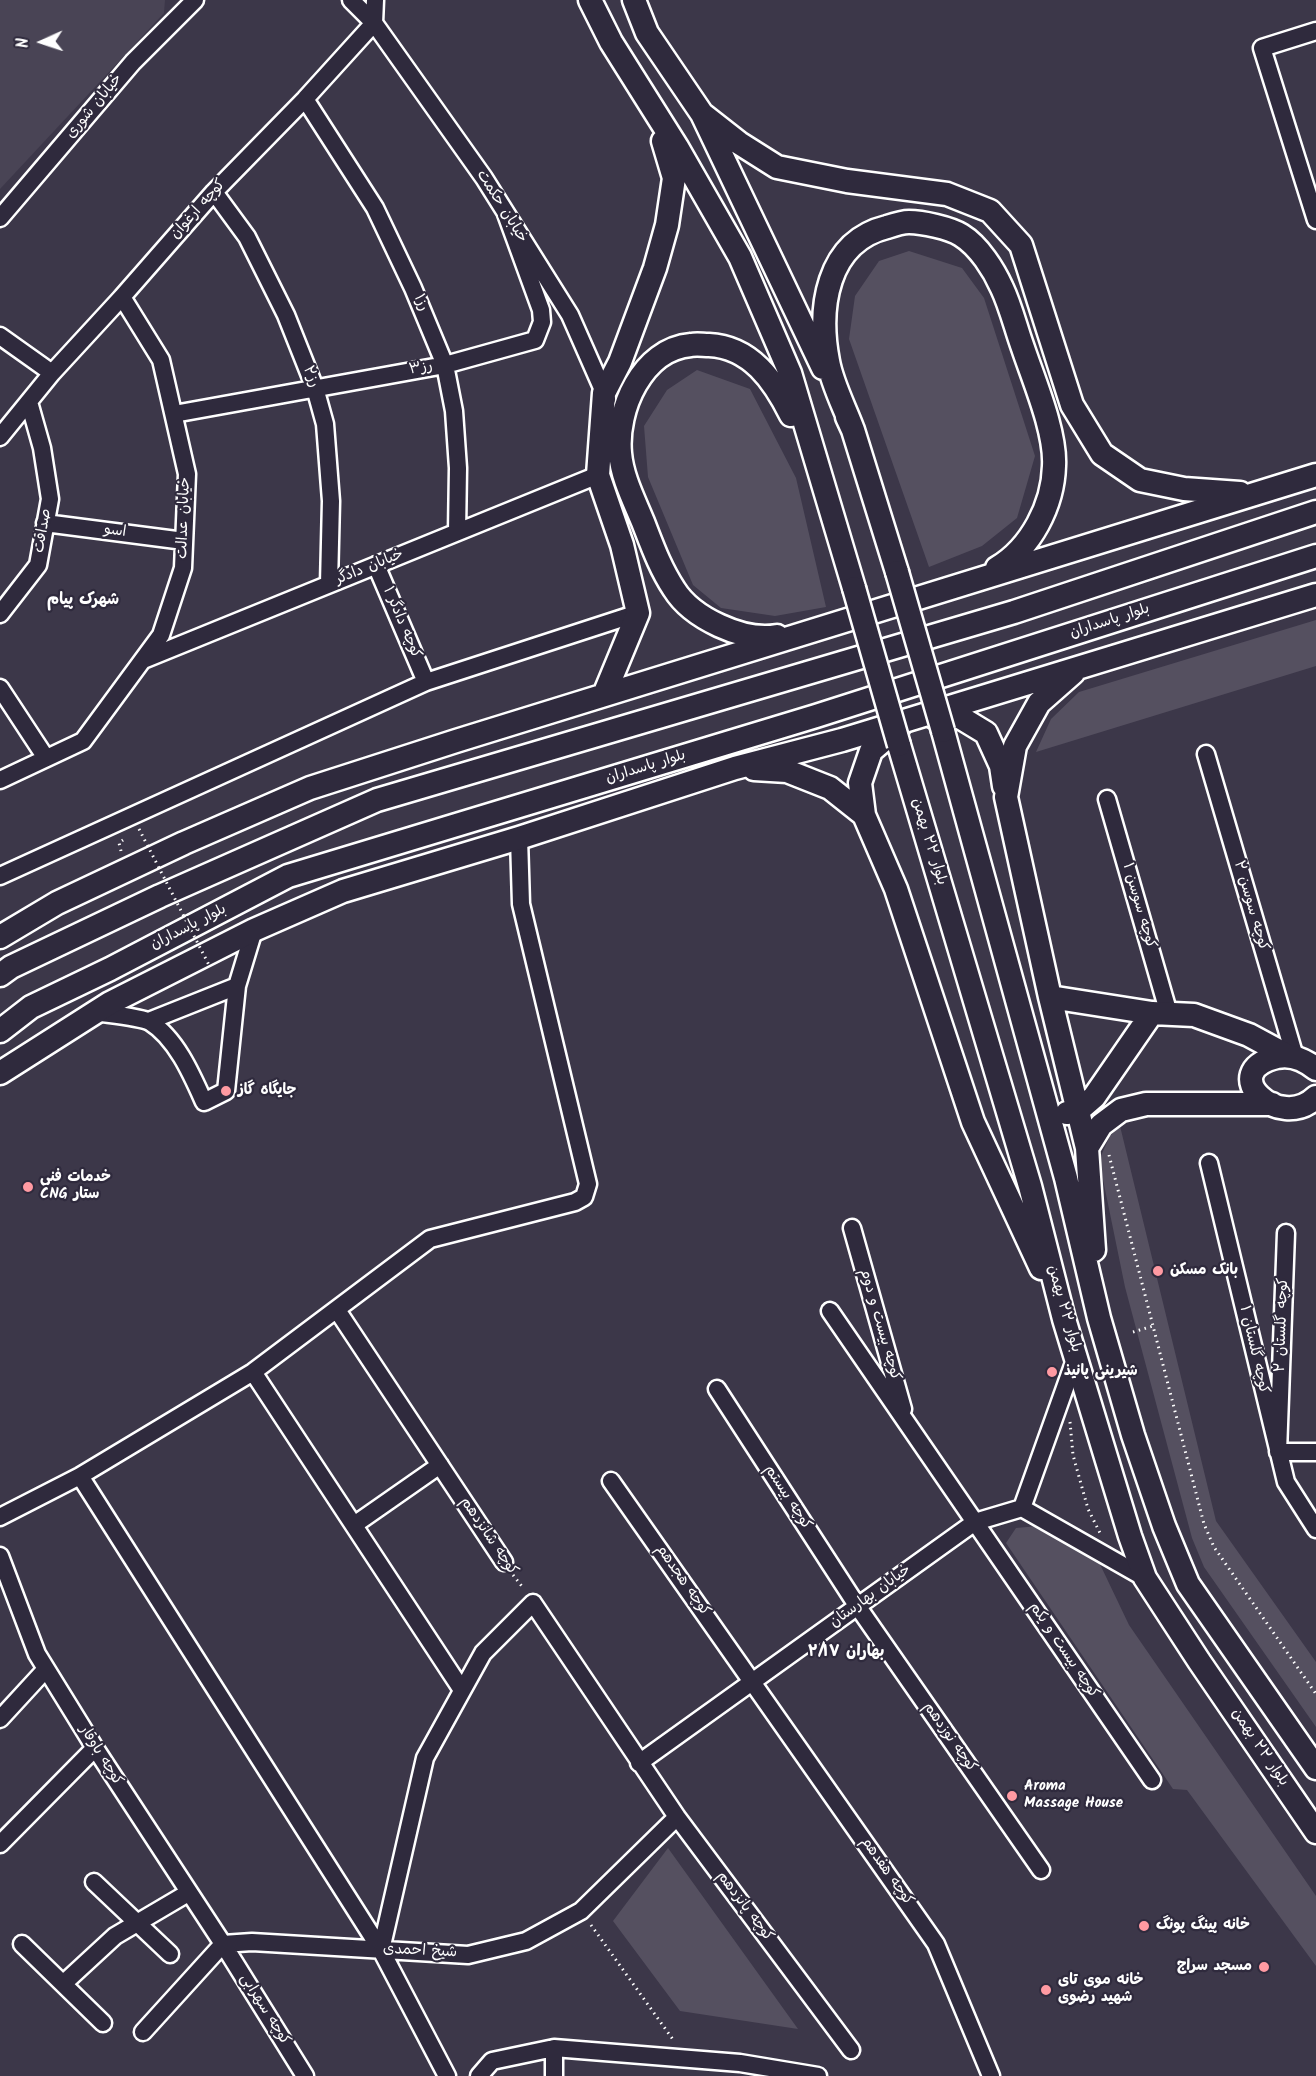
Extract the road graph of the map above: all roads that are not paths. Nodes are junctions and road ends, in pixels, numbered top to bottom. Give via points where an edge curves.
1 (195, 0) edge
2 (351, 0) edge
3 (375, 0) edge
4 (591, 0) edge
5 (634, 0) edge
6 (374, 23) junction
7 (1316, 31) edge
8 (305, 99) junction
9 (654, 111) junction
10 (702, 114) junction
11 (214, 192) junction
12 (506, 214) junction
13 (0, 218) edge
14 (1316, 220) edge
15 (122, 297) junction
16 (0, 336) edge
17 (446, 364) junction
18 (52, 373) junction
19 (315, 388) junction
20 (604, 393) junction
21 (29, 402) junction
22 (174, 414) junction
23 (621, 421) junction
24 (853, 429) junction
25 (0, 437) edge
26 (598, 475) junction
27 (1316, 475) edge
28 (821, 479) junction
29 (1257, 494) junction
30 (1316, 512) edge
31 (45, 523) junction
32 (457, 532) junction
33 (184, 541) junction
34 (1316, 556) edge
35 (376, 565) junction
36 (975, 580) junction
37 (329, 584) junction
38 (1316, 595) edge
39 (638, 613) junction
40 (0, 614) edge
41 (811, 631) junction
42 (142, 660) junction
43 (1079, 668) junction
44 (426, 682) junction
45 (0, 688) edge
46 (604, 695) junction
47 (1206, 754) dead end
48 (46, 758) junction
49 (735, 768) junction
50 (0, 780) edge
51 (310, 788) junction
52 (1006, 797) junction
53 (1107, 799) dead end
54 (378, 800) junction
55 (864, 815) junction
56 (519, 838) junction
57 (0, 876) edge
58 (254, 930) junction
59 (5, 938) edge
60 (0, 975) edge
61 (237, 986) junction
62 (1050, 997) junction
63 (95, 1012) junction
64 (1160, 1013) junction
65 (149, 1022) junction
66 (0, 1031) edge
67 (1305, 1062) edge
68 (0, 1073) edge
69 (1310, 1103) edge
70 (1272, 1104) junction
71 (1045, 1106) junction
72 (1079, 1110) junction
73 (1098, 1150) junction
74 (1209, 1163) dead end
75 (852, 1228) dead end
76 (1286, 1233) dead end
77 (337, 1310) junction
78 (830, 1311) dead end
79 (1099, 1318) junction
80 (1064, 1319) junction
81 (1076, 1357) junction
82 (253, 1372) junction
83 (717, 1389) dead end
84 (906, 1422) junction
85 (1278, 1452) junction
86 (1316, 1452) edge
87 (440, 1465) junction
88 (80, 1476) junction
89 (611, 1481) dead end
90 (1022, 1508) junction
91 (0, 1516) edge
92 (975, 1522) junction
93 (354, 1525) junction
94 (1316, 1529) edge
95 (0, 1556) edge
96 (504, 1562) road end
97 (1145, 1578) junction
98 (858, 1607) junction
99 (46, 1669) junction
100 (753, 1682) junction
101 (462, 1690) junction
102 (0, 1719) edge
103 (94, 1748) junction
104 (639, 1763) junction
105 (1316, 1768) edge
106 (1152, 1780) dead end
107 (677, 1817) junction
108 (1316, 1832) edge
109 (0, 1844) edge
110 (1041, 1870) dead end
111 (94, 1882) dead end
112 (188, 1893) junction
113 (137, 1923) junction
114 (22, 1944) dead end
115 (223, 1944) junction
116 (381, 1950) junction
117 (170, 1954) dead end
118 (63, 1984) junction
119 (104, 2023) dead end
120 (143, 2031) dead end
121 (554, 2048) junction
122 (850, 2050) dead end
123 (740, 2070) edge
124 (305, 2076) edge
125 (447, 2076) edge
126 (479, 2076) edge
127 (554, 2076) edge
128 (818, 2076) edge
129 (991, 2076) edge

1 - 13 street, خیابان شوری via 133,62
2 - 6 street
3 - 6 street
4 - 9 main road via 611,42
5 - 10 main road via 647,33
6 - 8 street, کوچه ارغوان
6 - 12 street, خیابان حکمت
7 - 14 street via 1262,48
8 - 11 street, کوچه ارغوان
8 - 17 street, رز۱ via 375,208
9 - 20 main road via 674,178 667,225 624,351
9 - 28 main road via 740,257 790,373
10 - 24 main road
10 - 29 main road via 777,167 847,182 947,194 990,210 1022,245 1072,405 1102,454 1140,480 1184,489
11 - 15 street, کوچه ارغوان
11 - 19 street, رز۲ via 247,237 286,315
12 - 17 street, رز۳ via 541,310 542,322 535,340
12 - 20 street, خیابان حکمت via 570,315
15 - 18 street, کوچه ارغوان
15 - 22 street, خیابان عدالت via 161,360
16 - 18 street
17 - 19 street, رز۳
17 - 32 street, رز۱ via 455,422
18 - 21 street, کوچه ارغوان
19 - 22 street, رز۳
19 - 37 street, رز۲ via 325,424 330,479
20 - 23 street, خیابان حکمت
20 - 26 main road
21 - 25 street, کوچه ارغوان
21 - 31 street, صداقت via 50,499
22 - 33 street, خیابان عدالت via 187,474
23 - 28 main road via 630,394 653,362 662,356 689,345 738,351 757,364 779,390
23 - 41 main road via 620,453 626,477 657,558 675,591 714,623 739,633 767,638
24 - 36 main road via 828,363 823,317 828,286 841,259 861,238 907,222 961,235 983,256 1002,288 1048,422 1055,464 1042,517 1027,541 1010,560
24 - 71 main road, bridge via 943,730
26 - 32 street, خیابان دادگر
26 - 39 main road via 622,545
27 - 29 main road
28 - 80 main road, بلوار ۲۲ بهمن, bridge via 1030,1186
29 - 36 main road
30 - 54 main road via 1014,612
31 - 33 street, اسو
31 - 40 street, صداقت via 38,566
32 - 35 street, خیابان دادگر
33 - 42 street, خیابان عدالت via 183,568 161,635
34 - 66 main road, بلوار پاسداران via 816,716 288,876 30,1007
35 - 37 street, خیابان دادگر
35 - 44 street, کوچه دادگر ۱
36 - 41 main road
37 - 42 street, خیابان دادگر
38 - 43 main road
39 - 44 street
39 - 46 main road
41 - 46 main road
42 - 48 street, خیابان عدالت via 82,741
43 - 49 main road
43 - 52 main road via 1039,703 1029,720 1015,746
44 - 57 street
45 - 48 street
46 - 51 main road
47 - 67 street, کوچه سوسن ۲
48 - 50 street, خیابان عدالت
49 - 55 main road via 787,771 830,788
49 - 56 main road
51 - 54 main road
51 - 59 main road via 57,903
52 - 55 main road via 1001,766 986,734 958,716 925,717 896,728 871,751 860,783
52 - 62 main road
53 - 64 street, کوچه سوسن ۱
54 - 60 main road via 160,896
55 - 80 main road via 896,889 973,1122
56 - 58 main road via 343,891
56 - 77 street via 521,904 588,1184 584,1197 430,1239
58 - 61 street
58 - 63 main road
61 - 65 street
61 - 65 street via 225,1091 204,1102 186,1063
62 - 64 main road
62 - 72 main road
63 - 65 street
63 - 68 main road
64 - 67 main road via 1194,1015 1249,1035
64 - 72 main road via 1094,1097
67 - 70 main road via 1268,1060 1254,1071 1252,1088
69 - 70 main road via 1285,1108
70 - 73 main road via 1146,1104 1121,1110 1101,1125
71 - 72 main road via 1062,1114
71 - 79 main road
72 - 73 main road
73 - 79 main road
74 - 85 street, کوچه گلستان ۱
75 - 84 street, کوچه بیست و دوم
76 - 85 street, کوچه گلستان ۲
77 - 82 street
77 - 87 street, کوچه شانزدهم
78 - 84 street, کوچه بیست و دوم
79 - 105 main road via 1133,1435 1188,1584
80 - 81 main road, بلوار ۲۲ بهمن
81 - 90 street
81 - 97 main road, بلوار ۲۲ بهمن
82 - 88 street
82 - 93 street
83 - 98 street, کوچه بیستم
84 - 92 street, کوچه بیست و دوم
85 - 86 street
85 - 94 street, کوچه گلستان ۱ via 1286,1482
87 - 93 street
87 - 96 street, کوچه شانزدهم
88 - 91 street
88 - 116 street
89 - 100 street, کوچه هجدهم
90 - 92 street, خیابان بهارستان
90 - 97 street
92 - 98 street, خیابان بهارستان
92 - 106 street, کوچه بیست و یکم
93 - 101 street
95 - 99 street, کوچه باوقار
97 - 108 main road, بلوار ۲۲ بهمن
98 - 100 street, خیابان بهارستان
98 - 110 street, کوچه نوزدهم
99 - 102 street
99 - 103 street, کوچه باوقار
100 - 104 street, خیابان بهارستان
100 - 129 street, کوچه هفدهم via 936,1944
101 - 104 street via 483,1653 533,1603
101 - 116 street via 424,1758
103 - 109 street
103 - 112 street, کوچه باوقار
104 - 107 street, کوچه پانزدهم
107 - 116 street, شیخ احمدی via 581,1911 526,1941 468,1955
107 - 122 street, کوچه پانزدهم
111 - 113 street
112 - 113 street
112 - 115 street, کوچه باوقار
113 - 117 street
113 - 118 street via 115,1936
114 - 118 street
115 - 116 street, شیخ احمدی via 252,1942
115 - 120 street
115 - 124 street, کوچه سهرابی
116 - 125 street
118 - 119 street
121 - 123 street via 687,2060
121 - 126 street via 492,2061
121 - 127 street
123 - 128 street

